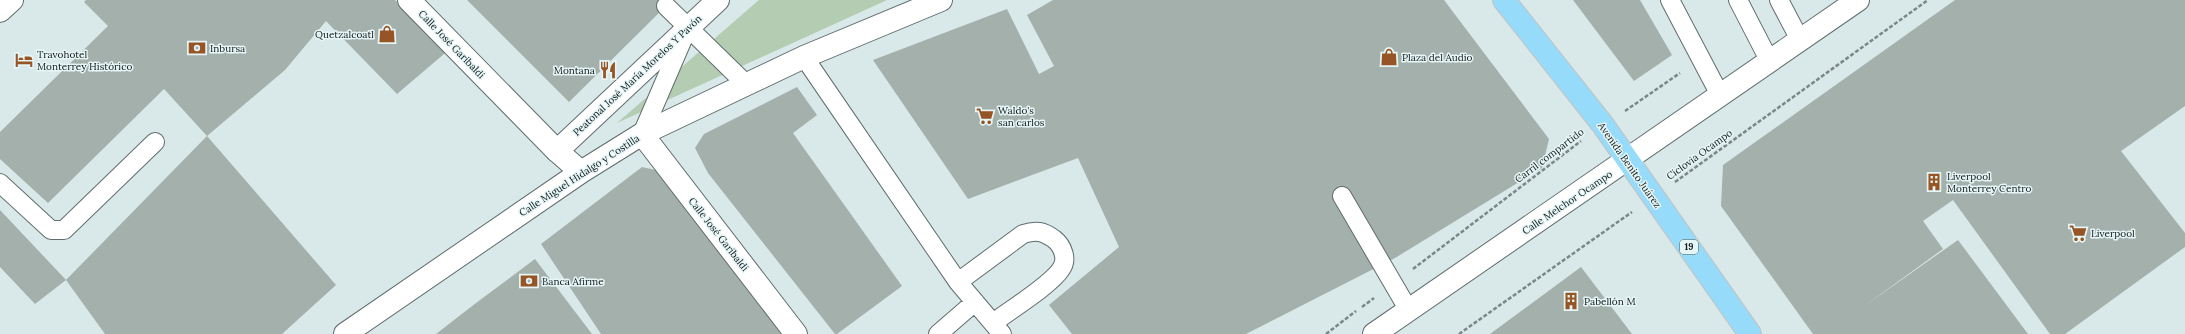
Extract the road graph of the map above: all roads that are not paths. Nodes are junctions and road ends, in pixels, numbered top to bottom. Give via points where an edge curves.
1 (12, 0) edge
2 (409, 0) edge
3 (718, 0) edge
4 (941, 0) edge
5 (1504, 0) edge
6 (1670, 0) edge
7 (1738, 0) edge
8 (1779, 0) edge
9 (1858, 0) edge
10 (666, 6) dead end
11 (0, 11) edge
12 (688, 28) junction
13 (1800, 40) junction
14 (804, 57) junction
15 (1770, 62) junction
16 (746, 84) junction
17 (1720, 95) junction
18 (642, 134) junction
19 (155, 142) dead end
20 (557, 151) junction
21 (1628, 160) junction
22 (580, 172) junction
23 (0, 184) edge
24 (1342, 196) dead end
25 (958, 282) junction
26 (975, 302) junction
27 (1408, 309) junction
28 (998, 328) edge
29 (352, 332) edge
30 (796, 334) edge
31 (938, 334) edge
32 (1374, 334) edge
33 (1750, 334) edge

1 - 11 street
2 - 20 street, Calle José Garibaldi
3 - 12 street, Peatonal José María Morelos Y Pavón
4 - 14 street, Calle Miguel Hidalgo y Costilla
5 - 21 main road, Avenida Benito Juárez / 19
6 - 17 lane
7 - 15 lane
8 - 13 lane
9 - 13 street, Calle Melchor Ocampo
10 - 12 lane
12 - 16 lane
12 - 18 lane
12 - 20 street, Peatonal José María Morelos Y Pavón
13 - 15 street, Calle Melchor Ocampo
14 - 16 street, Calle Miguel Hidalgo y Costilla
14 - 25 lane
15 - 17 street, Calle Melchor Ocampo
16 - 18 street, Calle Miguel Hidalgo y Costilla
17 - 21 street, Calle Melchor Ocampo
18 - 22 street, Calle Miguel Hidalgo y Costilla
18 - 30 street, Calle José Garibaldi
19 - 23 lane via 64,230 51,230
20 - 22 street, Calle José Garibaldi
21 - 27 street, Calle Melchor Ocampo
21 - 33 main road, Avenida Benito Juárez / 19
22 - 29 street, Calle Miguel Hidalgo y Costilla
24 - 27 lane
25 - 26 lane
25 - 28 lane via 1023,234 1033,230 1042,231 1056,241 1064,255 1062,268
26 - 28 lane
26 - 31 lane
27 - 32 street, Calle Melchor Ocampo

